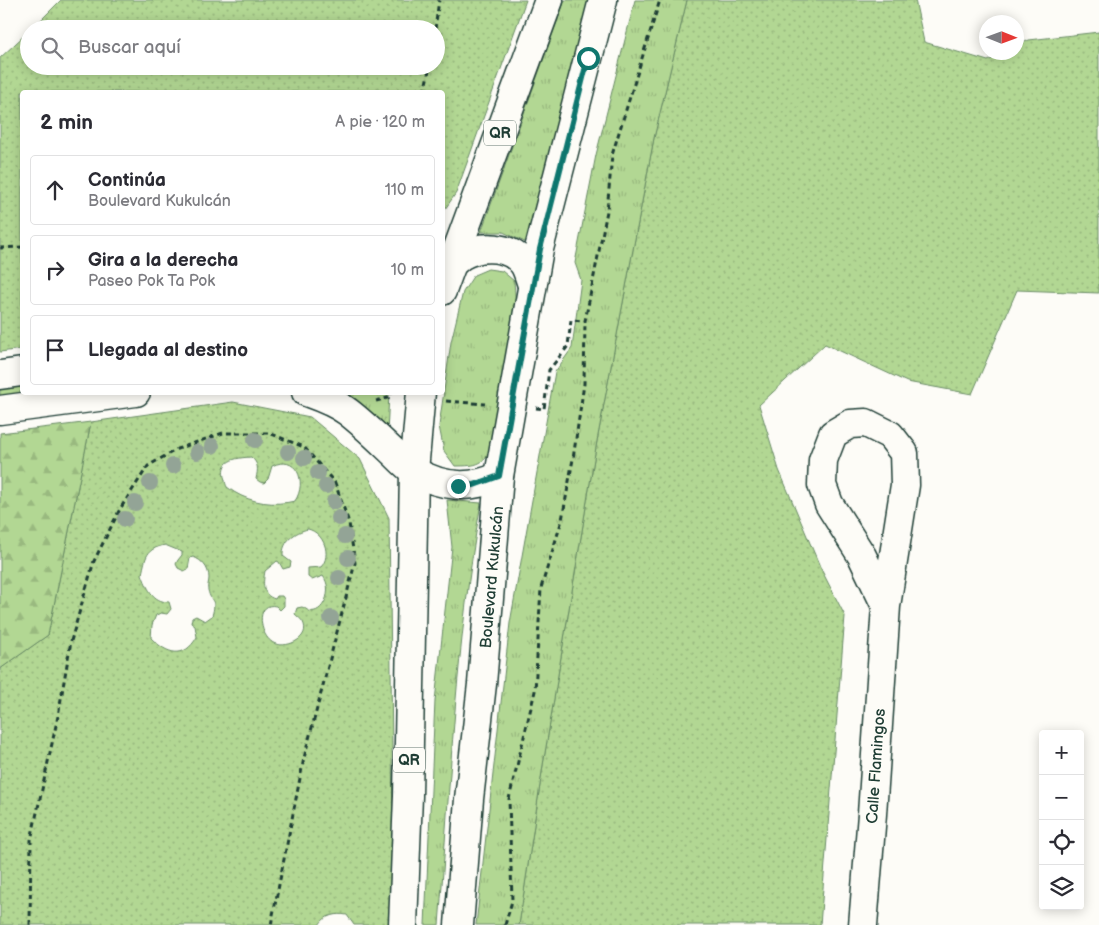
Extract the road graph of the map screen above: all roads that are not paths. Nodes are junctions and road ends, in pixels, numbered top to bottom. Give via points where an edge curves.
1 (549, 0) edge
2 (603, 0) edge
3 (447, 268) edge
4 (532, 285) junction
5 (20, 372) edge
6 (0, 375) edge
7 (113, 395) edge
8 (315, 395) edge
9 (420, 395) edge
10 (0, 410) edge
11 (414, 471) junction
12 (499, 476) junction
13 (886, 606) junction
14 (403, 925) edge
15 (459, 925) edge
16 (864, 925) edge

1 - 3 main road, QR
2 - 4 main road, Boulevard Kukulcán
3 - 4 main road via 474,251 507,251 524,266
4 - 12 main road, Boulevard Kukulcán
5 - 6 main road
7 - 10 main road
8 - 11 main road via 347,411
9 - 11 main road, QR
11 - 12 main road via 458,486 474,485
11 - 14 main road, QR
12 - 15 main road, Boulevard Kukulcán
13 - 13 main road, Calle Flamingos via 905,485 904,453 890,435 866,423 850,424 833,434 823,460 822,485 828,504 862,556
13 - 16 main road, Calle Flamingos

